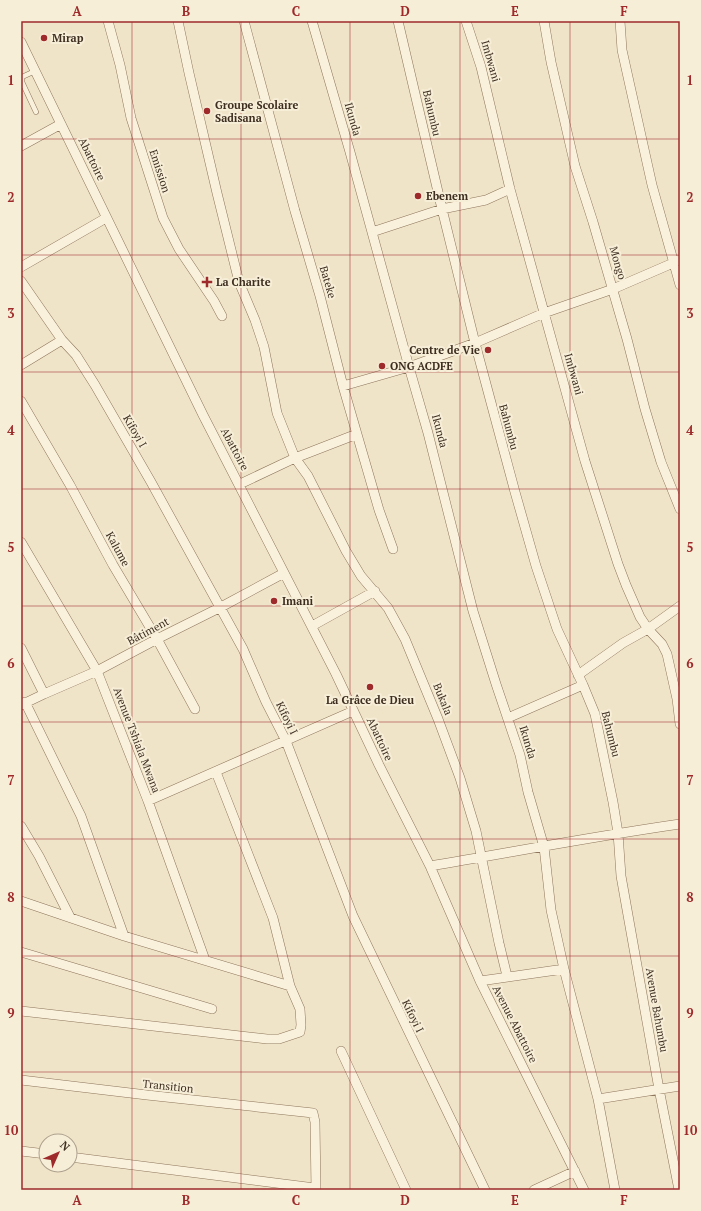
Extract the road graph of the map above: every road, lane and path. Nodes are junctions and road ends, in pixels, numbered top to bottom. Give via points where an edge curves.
1 (108, 21) edge
2 (178, 21) edge
3 (244, 21) edge
4 (312, 21) edge
5 (398, 21) edge
6 (466, 21) edge
7 (544, 21) edge
8 (620, 21) edge
9 (21, 42) edge
10 (35, 71) junction
11 (36, 112) dead end
12 (61, 124) junction
13 (21, 146) edge
14 (510, 189) junction
15 (442, 209) junction
16 (106, 218) junction
17 (372, 232) junction
18 (677, 261) edge
19 (21, 267) edge
20 (21, 281) edge
21 (680, 285) edge
22 (613, 289) junction
23 (544, 313) junction
24 (222, 316) dead end
25 (62, 340) junction
26 (475, 343) junction
27 (21, 365) edge
28 (409, 367) junction
29 (343, 386) junction
30 (21, 400) edge
31 (357, 434) junction
32 (295, 458) junction
33 (240, 484) junction
34 (680, 509) edge
35 (21, 542) edge
36 (394, 549) dead end
37 (284, 573) junction
38 (375, 591) junction
39 (680, 606) edge
40 (221, 607) junction
41 (312, 626) junction
42 (648, 629) junction
43 (157, 639) junction
44 (21, 648) edge
45 (97, 671) junction
46 (578, 675) junction
47 (583, 685) junction
48 (44, 694) junction
49 (23, 704) edge
50 (195, 709) dead end
51 (353, 711) junction
52 (508, 718) junction
53 (680, 724) edge
54 (286, 741) junction
55 (216, 772) junction
56 (148, 801) junction
57 (680, 824) edge
58 (21, 826) edge
59 (618, 833) junction
60 (544, 847) junction
61 (481, 858) junction
62 (430, 866) junction
63 (21, 901) edge
64 (70, 917) junction
65 (124, 936) junction
66 (21, 952) edge
67 (204, 960) junction
68 (564, 969) junction
69 (507, 976) junction
70 (480, 981) junction
71 (290, 986) junction
72 (212, 1009) dead end
73 (21, 1011) edge
74 (341, 1051) dead end
75 (21, 1080) edge
76 (680, 1086) edge
77 (659, 1089) junction
78 (598, 1099) junction
79 (21, 1151) edge
80 (38, 1153) edge
81 (78, 1158) edge
82 (575, 1171) junction
83 (315, 1189) edge
84 (406, 1190) edge
85 (485, 1190) edge
86 (534, 1190) edge
87 (584, 1190) edge
88 (615, 1190) edge
89 (679, 1190) edge

1 - 24 street, Emission via 131,118 163,218 176,244
2 - 32 street via 239,282 264,347 277,413
3 - 29 street, Bateke
4 - 17 street, Ikunda
5 - 15 street, Bahumbu
6 - 14 street, Imbwani via 481,67
7 - 22 street, Mongo via 551,62 576,166
8 - 18 street via 622,50 652,185
9 - 10 street, Abattoire
10 - 11 lane via 22,77 22,82
10 - 12 street, Abattoire
12 - 13 street
12 - 16 street, Abattoire
14 - 15 street via 486,200
14 - 23 street, Imbwani
15 - 17 street
15 - 26 street, Bahumbu
16 - 19 street
16 - 33 street, Abattoire via 203,415
17 - 28 street, Ikunda
18 - 21 street
18 - 22 street
20 - 25 street, Kifoyi I
22 - 23 street
22 - 34 street, Mongo via 644,409
23 - 26 street
23 - 42 street, Imbwani via 585,461 618,564 640,617
25 - 27 street
25 - 40 street, Kifoyi I via 76,355 95,385
26 - 28 street
26 - 46 street, Bahumbu via 536,566 557,628
28 - 29 street
28 - 52 street, Ikunda via 473,611
29 - 31 street, Bateke
30 - 43 street, Kalume
31 - 32 street
31 - 36 street, Bateke via 379,510
32 - 33 street
32 - 38 street, Bukala via 308,476 361,576
33 - 37 street, Abattoire
35 - 45 street, Avenue Tshiala Mwana
37 - 40 street, Bâtiment
37 - 41 street, Abattoire
38 - 41 street
38 - 61 street, Bukala via 388,608 405,639 438,719 460,778 476,831
39 - 42 street
40 - 43 street, Bâtiment
40 - 54 street, Kifoyi I
41 - 51 street, Abattoire
42 - 46 street via 623,643
42 - 53 street, Imbwani via 662,644 667,654
43 - 45 street, Bâtiment
43 - 50 street, Kalume
44 - 48 street
45 - 48 street, Bâtiment
45 - 56 street, Avenue Tshiala Mwana
46 - 47 street, Bahumbu
47 - 52 street
47 - 59 street, Bahumbu via 595,714
48 - 49 street, Bâtiment
49 - 65 street via 81,816
51 - 54 street
51 - 62 street, Abattoire
52 - 60 street, Ikunda
54 - 55 street
54 - 85 street, Kifoyi I via 353,916
55 - 56 street
55 - 71 street via 273,918
56 - 67 street, Avenue Tshiala Mwana
57 - 59 street
58 - 64 street
59 - 60 street
59 - 77 street, Avenue Bahumbu via 622,876
60 - 61 street
60 - 68 street, Ikunda via 551,910
61 - 62 street
61 - 69 street, Bukala
62 - 70 street, Avenue Abattoire
63 - 64 street
64 - 65 street
65 - 67 street
66 - 72 street
67 - 71 street
68 - 69 street
68 - 78 street, Ikunda
69 - 70 street
70 - 82 street, Avenue Abattoire
71 - 73 street via 300,1009 300,1032 280,1039
74 - 84 street
75 - 83 street, Transition via 313,1113
76 - 77 street
77 - 78 street
77 - 89 street, Avenue Bahumbu
78 - 88 street, Ikunda
79 - 80 street
81 - 83 street
82 - 86 street
82 - 87 street, Avenue Abattoire

